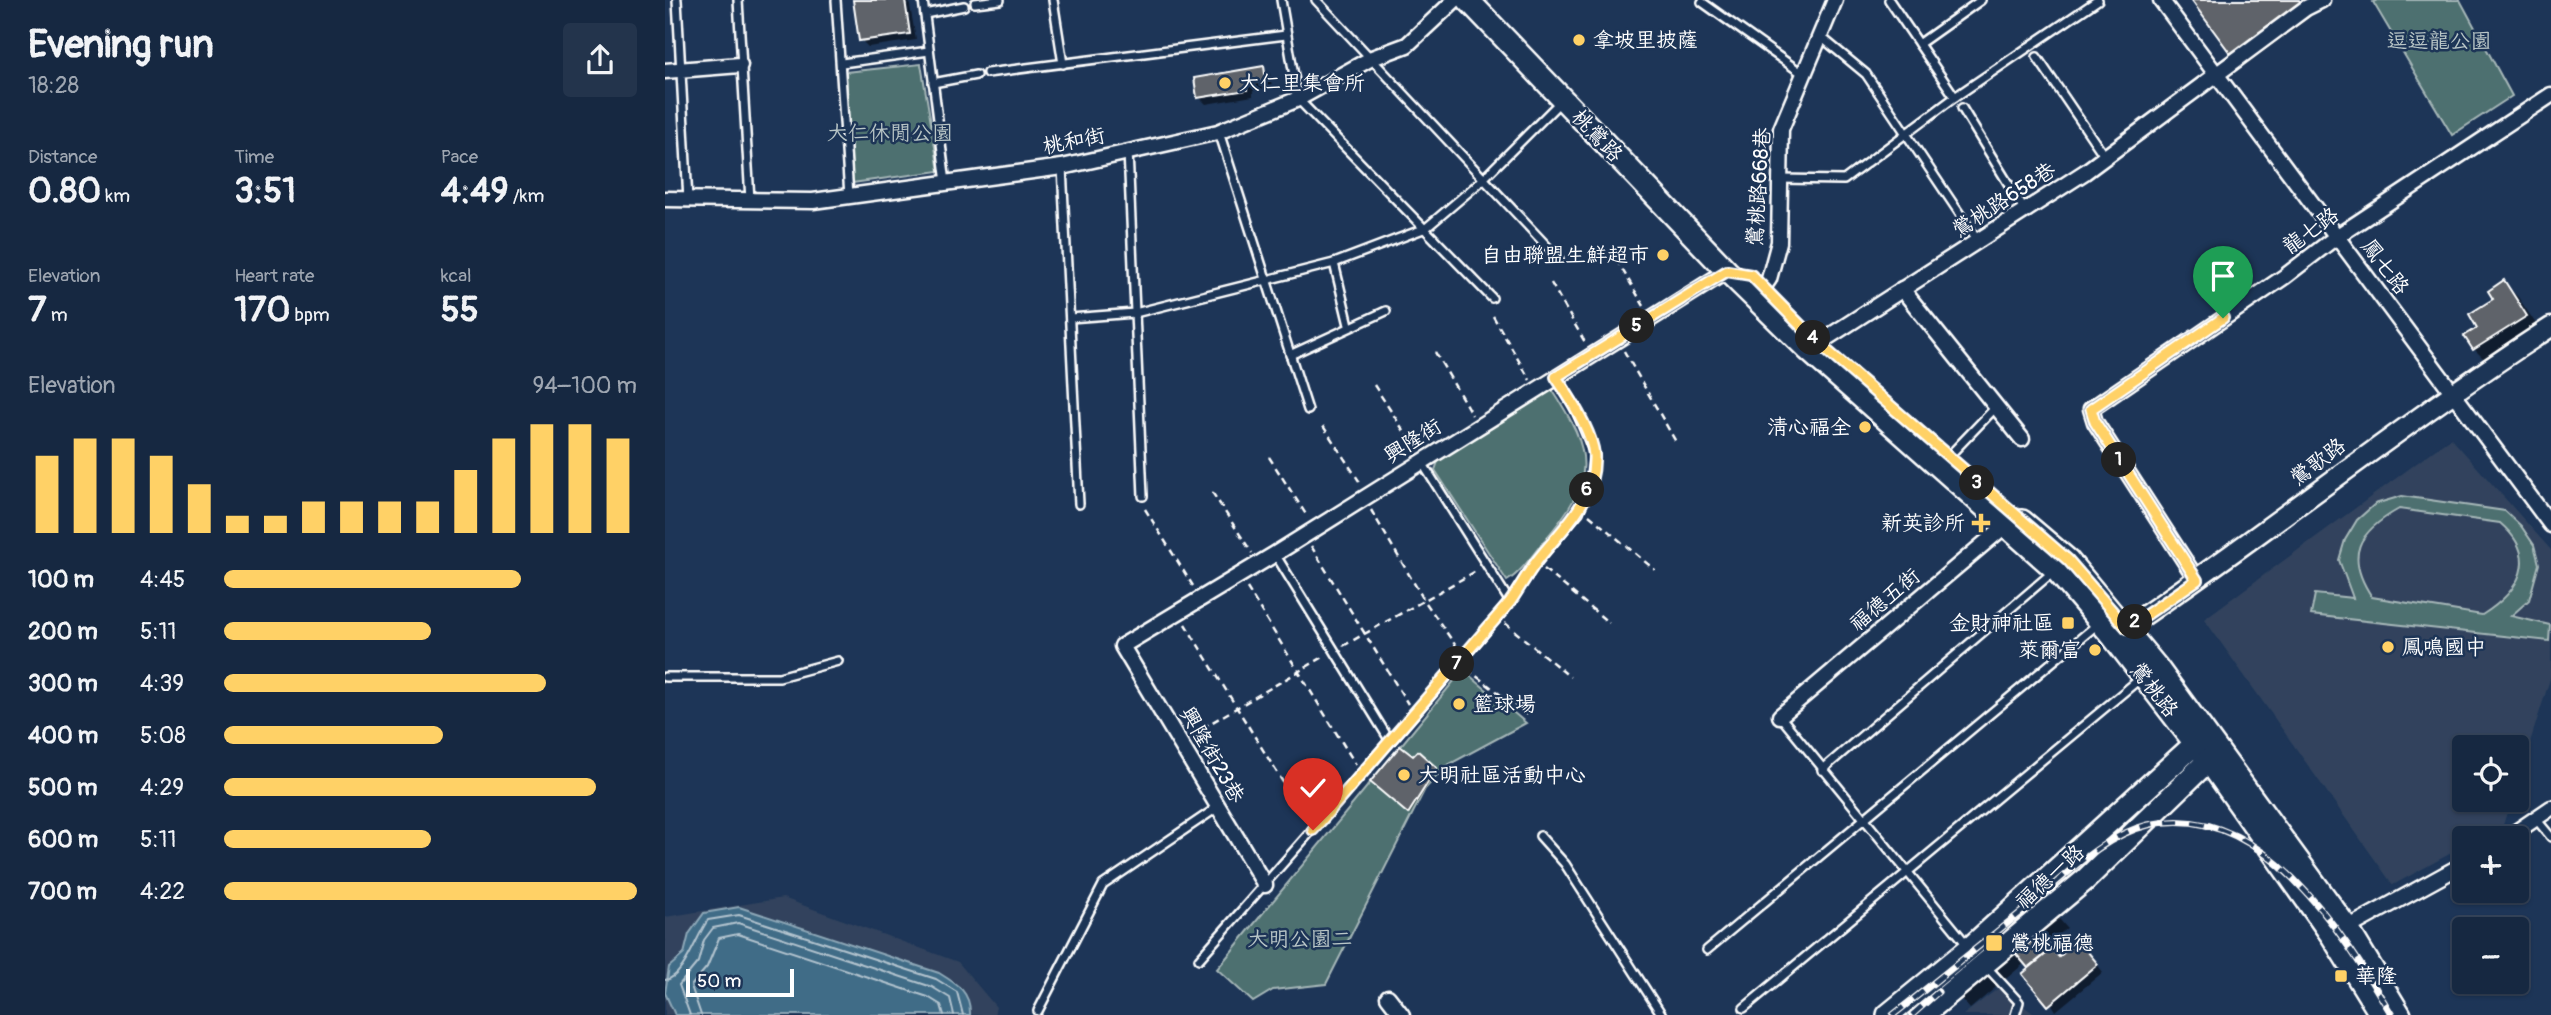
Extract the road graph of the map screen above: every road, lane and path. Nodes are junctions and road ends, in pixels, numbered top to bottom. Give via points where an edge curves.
1 (677, 0) edge
2 (738, 0) edge
3 (837, 0) edge
4 (923, 0) edge
5 (1000, 0) edge
6 (1053, 0) edge
7 (1281, 0) edge
8 (1316, 0) edge
9 (1455, 0) edge
10 (1468, 0) edge
11 (1835, 0) edge
12 (1888, 0) edge
13 (1981, 0) edge
14 (2098, 0) edge
15 (2161, 0) edge
16 (2322, 0) edge
17 (1702, 2) dead end
18 (975, 4) dead end
19 (964, 6) dead end
20 (925, 14) junction
21 (1286, 36) junction
22 (1820, 36) junction
23 (1919, 44) junction
24 (929, 51) junction
25 (2037, 57) dead end
26 (1372, 58) junction
27 (842, 62) junction
28 (740, 65) junction
29 (1063, 65) junction
30 (681, 70) junction
31 (665, 71) edge
32 (987, 73) dead end
33 (1803, 74) junction
34 (976, 75) dead end
35 (2215, 75) junction
36 (933, 83) junction
37 (2551, 95) edge
38 (1955, 97) junction
39 (1298, 99) junction
40 (1563, 100) junction
41 (1962, 108) dead end
42 (1218, 132) junction
43 (1906, 134) junction
44 (1128, 151) junction
45 (2105, 157) junction
46 (1062, 167) junction
47 (1485, 178) junction
48 (1778, 178) junction
49 (946, 184) junction
50 (849, 197) junction
51 (665, 199) edge
52 (688, 200) junction
53 (750, 201) junction
54 (2025, 211) junction
55 (1426, 228) junction
56 (2336, 237) junction
57 (1978, 242) junction
58 (1610, 249) dead end
59 (1559, 259) dead end
60 (1333, 262) junction
61 (1727, 271) junction
62 (1265, 278) junction
63 (1551, 283) dead end
64 (1902, 289) junction
65 (1759, 293) junction
66 (1492, 298) dead end
67 (1386, 311) dead end
68 (1135, 313) junction
69 (1493, 316) dead end
70 (1070, 318) junction
71 (1651, 318) junction
72 (1349, 326) junction
73 (2551, 327) edge
74 (1617, 339) junction
75 (1813, 346) junction
76 (1435, 352) dead end
77 (1290, 355) junction
78 (1592, 355) junction
79 (1556, 377) junction
80 (1374, 385) dead end
81 (1536, 390) junction
82 (2452, 392) junction
83 (1996, 407) junction
84 (1308, 410) dead end
85 (1478, 425) junction
86 (1322, 426) dead end
87 (2022, 439) dead end
88 (1677, 442) dead end
89 (1269, 457) dead end
90 (1948, 457) junction
91 (1421, 460) junction
92 (1212, 492) dead end
93 (1143, 496) dead end
94 (1366, 496) junction
95 (1079, 504) dead end
96 (1581, 508) junction
97 (1145, 509) dead end
98 (2011, 521) junction
99 (2551, 525) edge
100 (1310, 532) junction
101 (1275, 555) junction
102 (1536, 562) junction
103 (1260, 564) junction
104 (2062, 565) junction
105 (1655, 570) dead end
106 (1240, 576) junction
107 (2197, 580) junction
108 (1201, 599) junction
109 (1510, 602) junction
110 (1178, 613) junction
111 (1497, 617) junction
112 (1609, 623) dead end
113 (2113, 625) junction
114 (1122, 646) joint
115 (1461, 660) junction
116 (838, 661) dead end
117 (2150, 671) junction
118 (665, 677) edge
119 (1570, 677) dead end
120 (1414, 713) junction
121 (1527, 715) dead end
122 (1780, 716) joint
123 (1390, 741) junction
124 (2208, 747) junction
125 (1822, 770) junction
126 (1361, 773) junction
127 (1218, 807) junction
128 (2551, 808) edge
129 (2536, 819) junction
130 (1864, 820) junction
131 (2525, 826) edge
132 (1313, 830) junction
133 (1540, 836) dead end
134 (2551, 838) edge
135 (2452, 871) edge
136 (1909, 874) junction
137 (1265, 885) junction
138 (2340, 932) junction
139 (1707, 950) dead end
140 (1977, 956) junction
141 (1199, 959) dead end
142 (1388, 997) dead end
143 (1744, 1008) dead end
144 (1038, 1011) dead end
145 (1402, 1015) edge
146 (1662, 1015) edge
147 (1888, 1015) edge
148 (1923, 1015) edge
149 (2015, 1015) edge
150 (2381, 1015) edge
151 (2400, 1015) edge

1 - 30 lane
2 - 28 lane
3 - 27 lane
4 - 20 lane
5 - 18 lane
6 - 29 lane
7 - 21 lane
8 - 26 lane
9 - 26 street, 桃和街 via 1407,45
10 - 40 main road, 桃鶯路
11 - 22 street, 鶯桃路668巷
12 - 23 lane
13 - 23 lane
14 - 38 lane
15 - 35 street, 鳳七路
16 - 35 street, 鶯桃路658巷
17 - 33 lane
19 - 20 lane
20 - 24 lane
21 - 29 lane
21 - 39 lane
22 - 33 street, 鶯桃路668巷
22 - 43 lane via 1866,74
23 - 38 lane
24 - 27 lane
24 - 36 lane
25 - 45 lane
26 - 39 street, 桃和街
26 - 47 lane
27 - 50 lane
28 - 30 street
28 - 53 lane
29 - 32 lane
30 - 31 street
30 - 52 lane
33 - 48 street, 鶯桃路668巷 via 1781,129
34 - 36 lane
35 - 45 street, 鶯桃路658巷
35 - 56 street, 鳳七路
36 - 49 lane
37 - 56 street, 龍七路
38 - 43 lane
39 - 42 street, 桃和街
39 - 55 lane
40 - 47 lane
40 - 61 main road, 桃鶯路
41 - 54 lane
42 - 44 street, 桃和街
42 - 62 lane
43 - 48 lane via 1845,180
43 - 57 lane
44 - 46 street, 桃和街
44 - 68 lane
45 - 54 street, 鶯桃路658巷
46 - 49 street, 桃和街
46 - 70 lane
47 - 55 lane
47 - 59 lane
48 - 65 street, 鶯桃路668巷 via 1779,242
49 - 50 street, 桃和街
50 - 53 street, 桃和街
51 - 52 street, 桃和街
52 - 53 street, 桃和街
54 - 57 street, 鶯桃路658巷
55 - 60 lane
55 - 66 lane
56 - 82 street, 鳳七路
56 - 107 street, 龍七路 via 2091,409
57 - 64 street, 鶯桃路658巷
58 - 71 path
60 - 62 lane
60 - 72 lane
61 - 65 main road, 鶯桃路 via 1751,275
61 - 71 street, 興隆街
62 - 68 lane
62 - 77 lane
63 - 78 path
64 - 75 street, 鶯桃路658巷
64 - 83 street
65 - 75 main road, 鶯桃路
67 - 72 lane
68 - 70 lane
68 - 93 lane
69 - 81 path
70 - 95 lane
71 - 74 street, 興隆街
72 - 77 lane
73 - 82 street, 鶯歌路
74 - 78 street, 興隆街
74 - 88 path
75 - 90 main road, 鶯桃路
75 - 98 main road, 鶯桃路
76 - 85 path
77 - 84 lane
78 - 79 street, 興隆街
79 - 81 street, 興隆街
79 - 96 lane via 1574,405 1594,453
80 - 91 path
81 - 85 street, 興隆街
82 - 99 street, 鳳七路
82 - 107 street, 鶯歌路
83 - 87 street
83 - 90 lane
85 - 91 street, 興隆街
86 - 94 path
89 - 100 path
90 - 98 main road, 鶯桃路
91 - 94 street, 興隆街
91 - 109 lane
92 - 103 path
94 - 100 street, 興隆街
94 - 115 path
96 - 102 lane
96 - 105 path
97 - 108 path
98 - 104 main road, 鶯桃路
98 - 122 street, 福德五街
100 - 101 street, 興隆街
100 - 120 path
101 - 103 street, 興隆街
101 - 123 lane
102 - 109 lane
102 - 112 path
103 - 106 street, 興隆街
104 - 113 main road, 鶯桃路
104 - 125 lane
106 - 108 street, 興隆街
106 - 126 path
107 - 113 street, 鶯歌路
108 - 110 street, 興隆街
109 - 111 lane
110 - 114 street, 興隆街
110 - 132 path
111 - 115 lane
111 - 119 path
113 - 117 main road, 鶯桃路
113 - 130 lane
114 - 127 street, 興隆街23巷
115 - 120 lane
115 - 121 path
116 - 118 lane via 779,677
117 - 124 main road, 鶯桃路
117 - 136 lane
120 - 123 lane
122 - 125 lane
123 - 126 lane
124 - 138 main road, 鶯桃路
124 - 140 main road, 福德一路
125 - 130 lane
126 - 132 lane
127 - 137 street, 興隆街23巷
127 - 144 lane via 1103,885
128 - 129 street
129 - 131 street
129 - 134 lane
130 - 136 lane
130 - 139 lane
132 - 137 lane
133 - 146 lane via 1565,864
135 - 138 street
136 - 140 lane
136 - 143 lane
137 - 141 lane
138 - 150 main road, 鶯桃路
138 - 151 main road, 鶯桃路
140 - 147 main road, 福德一路
140 - 148 main road, 福德一路
140 - 149 lane via 2019,1002
142 - 145 street

